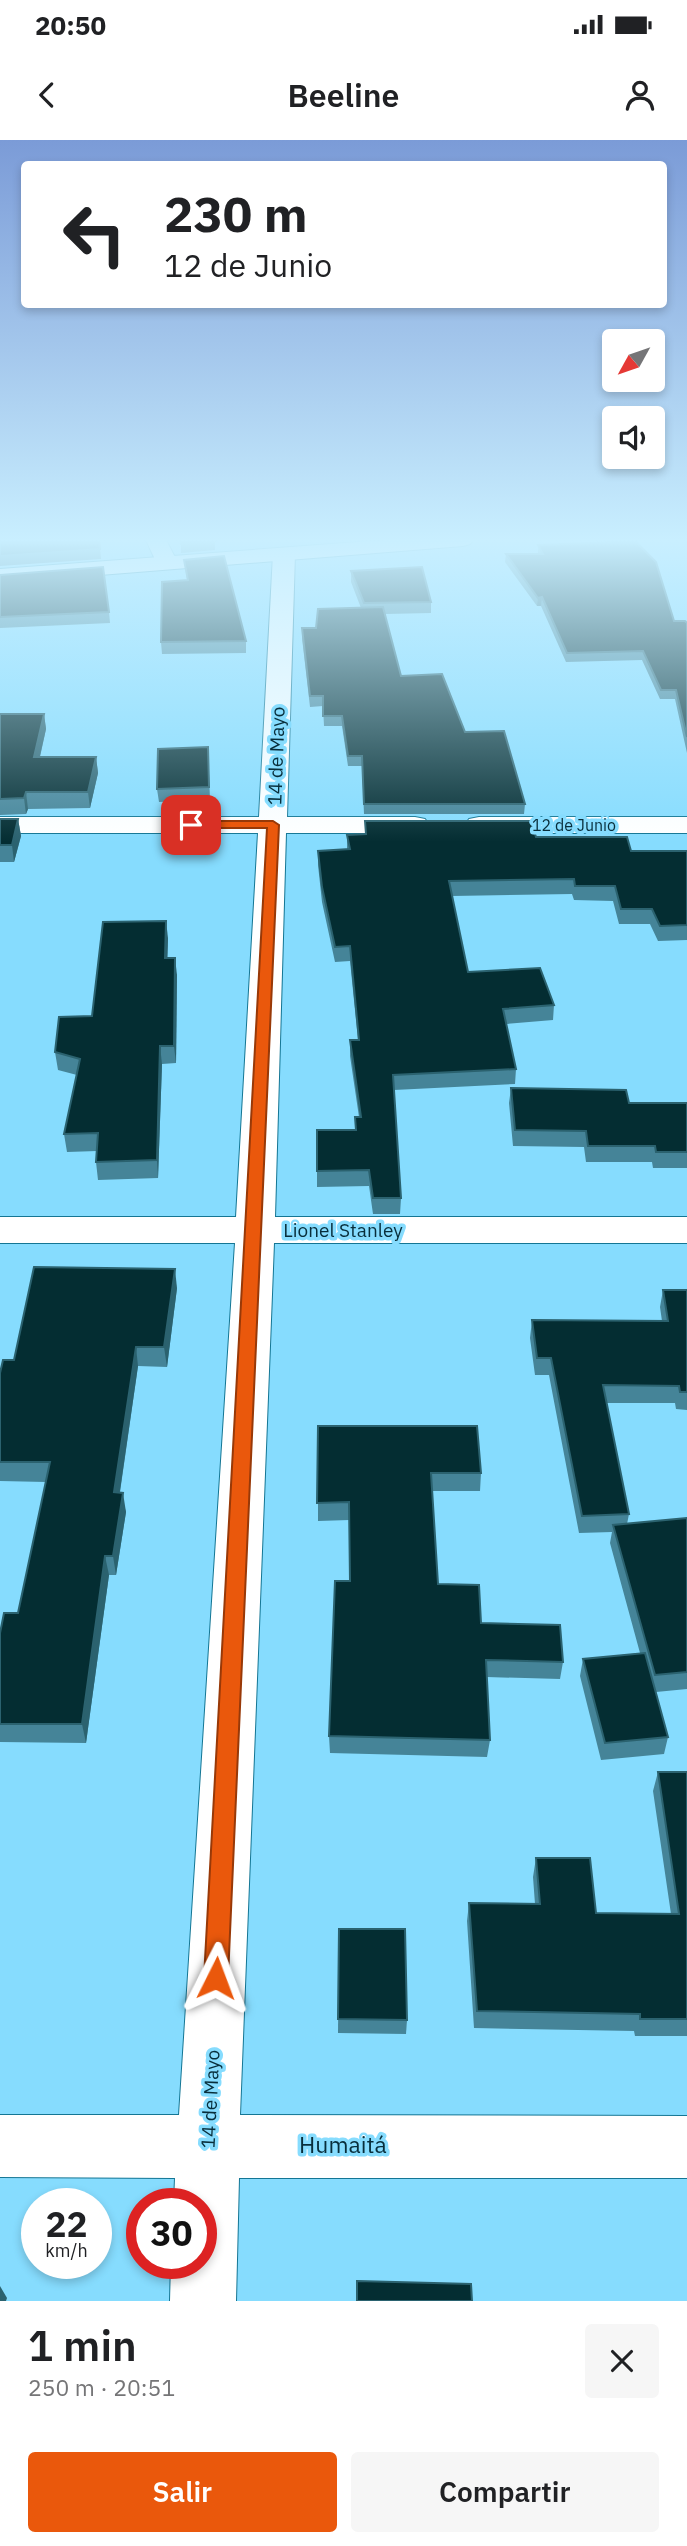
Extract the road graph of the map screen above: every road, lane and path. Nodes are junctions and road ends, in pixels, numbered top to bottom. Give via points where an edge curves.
1 (293, 641) edge
2 (0, 825) edge
3 (273, 825) junction
4 (687, 825) edge
5 (0, 1230) edge
6 (255, 1230) junction
7 (687, 1230) edge
8 (208, 2144) junction
9 (0, 2146) edge
10 (687, 2147) edge
11 (203, 2301) edge

1 - 3 street, 14 de Mayo
2 - 3 street, 12 de Junio
3 - 4 street, 12 de Junio
3 - 6 street, 14 de Mayo
5 - 6 street, Lionel Stanley
6 - 7 street, Lionel Stanley
6 - 8 street, 14 de Mayo
8 - 9 street, Humaitá
8 - 10 street, Humaitá
8 - 11 street, 14 de Mayo

